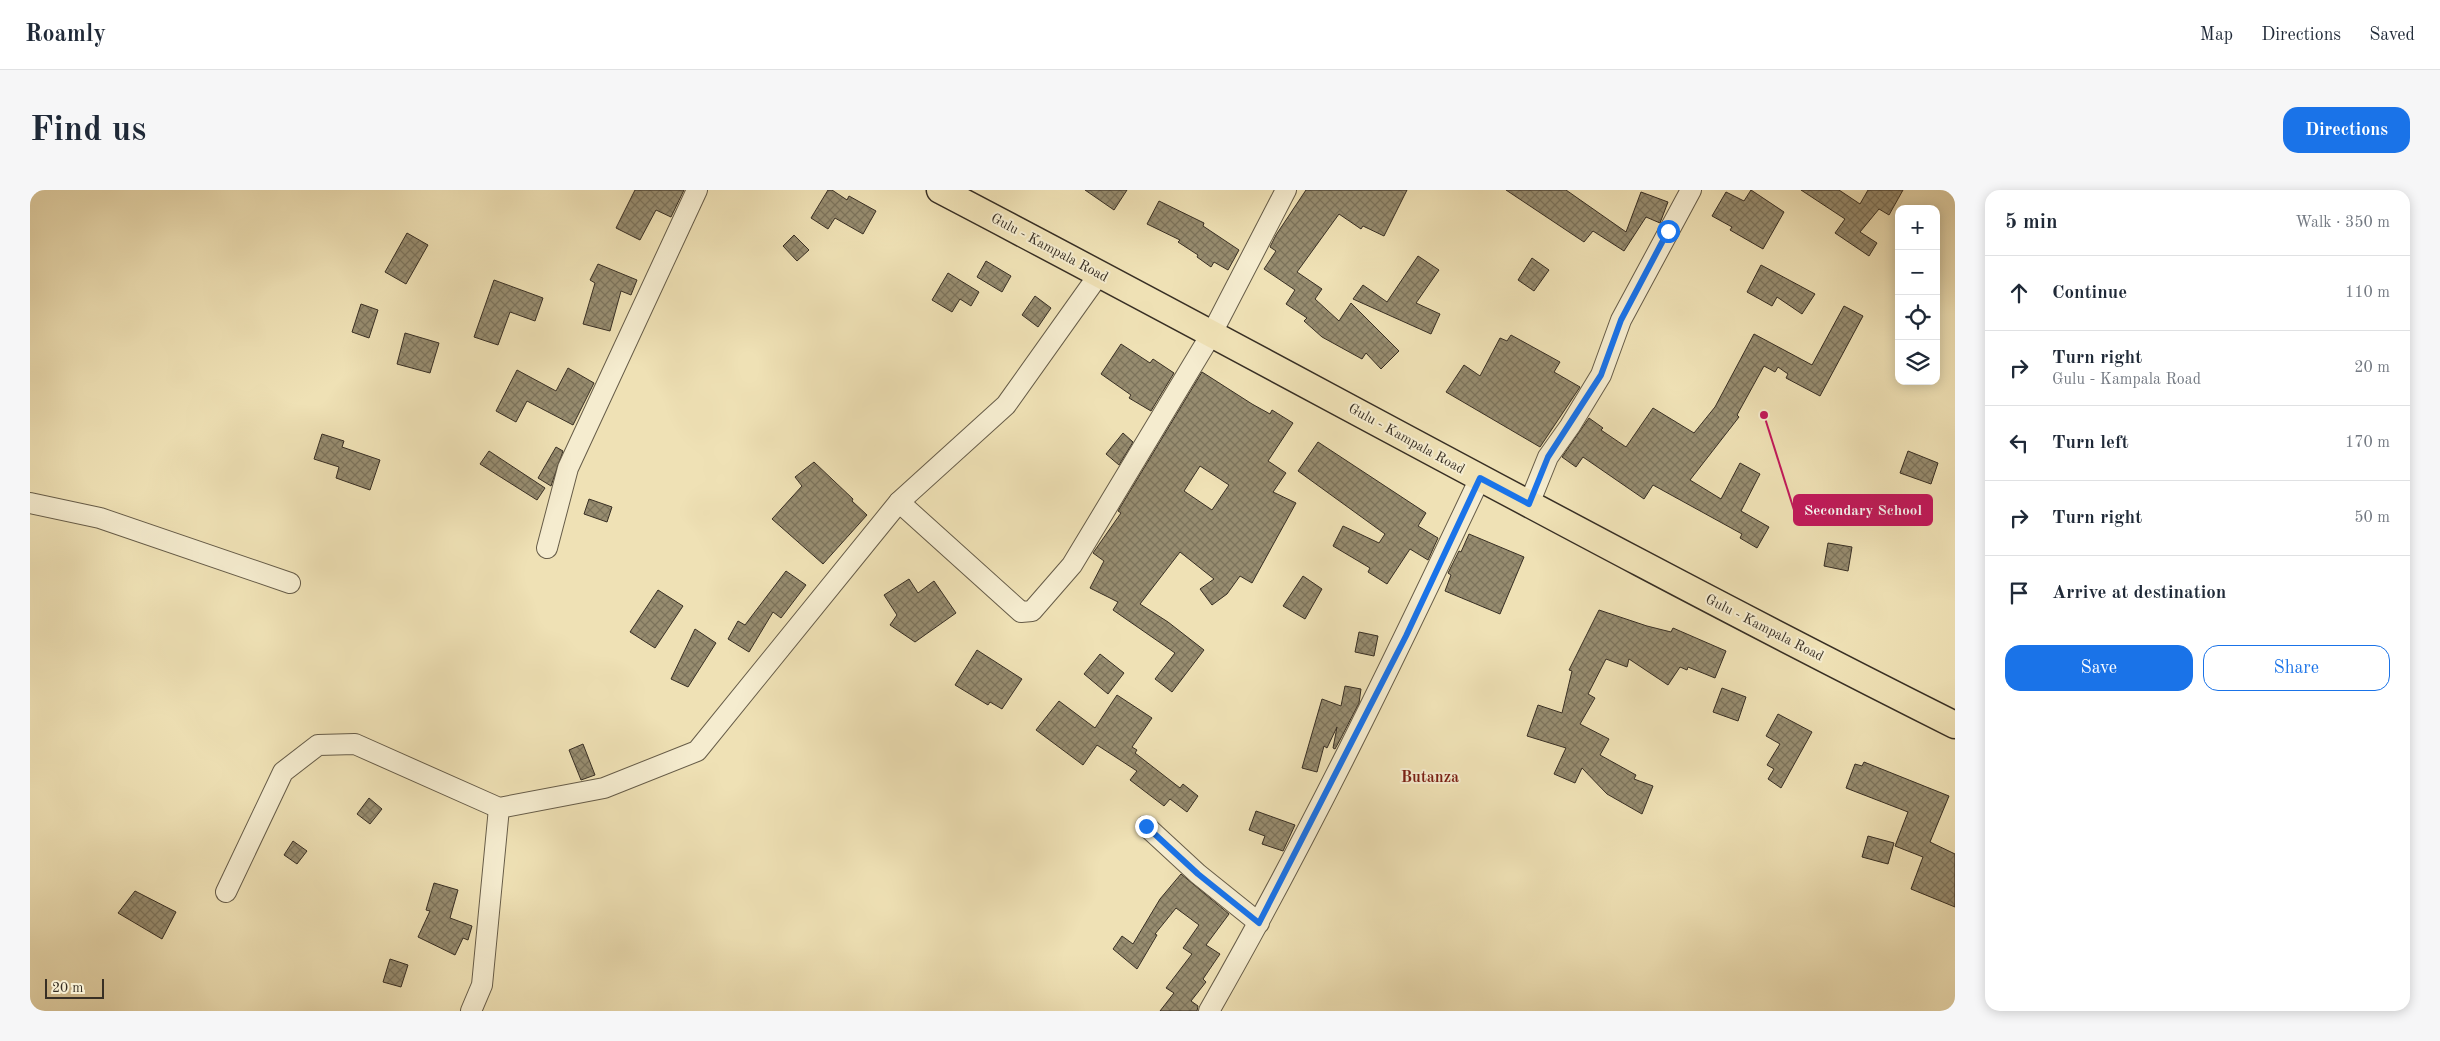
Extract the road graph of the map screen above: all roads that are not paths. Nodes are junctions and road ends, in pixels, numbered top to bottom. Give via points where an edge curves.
1 (697, 190) edge
2 (940, 190) edge
3 (1286, 190) edge
4 (1691, 190) edge
5 (1100, 273) junction
6 (1212, 333) junction
7 (1480, 478) junction
8 (30, 502) edge
9 (899, 502) junction
10 (1529, 504) junction
11 (547, 548) dead end
12 (290, 583) dead end
13 (1954, 722) edge
14 (499, 808) junction
15 (1146, 826) dead end
16 (226, 892) dead end
17 (1259, 923) junction
18 (471, 1011) edge
19 (1209, 1011) edge

1 - 11 street via 568,468
2 - 5 main road, Gulu - Kampala Road
3 - 6 street
4 - 10 street via 1621,320 1601,375 1548,457
5 - 6 main road, Gulu - Kampala Road
5 - 9 street via 1006,405
6 - 7 main road, Gulu - Kampala Road
6 - 9 street via 1072,565 1032,611 1021,612
7 - 10 main road, Gulu - Kampala Road
7 - 17 street via 1406,636
8 - 12 street via 100,518
9 - 14 street via 697,751 604,788
10 - 13 main road, Gulu - Kampala Road
14 - 16 street via 355,744 318,746 283,772
14 - 18 street via 482,985
15 - 17 street via 1198,874
17 - 19 street

